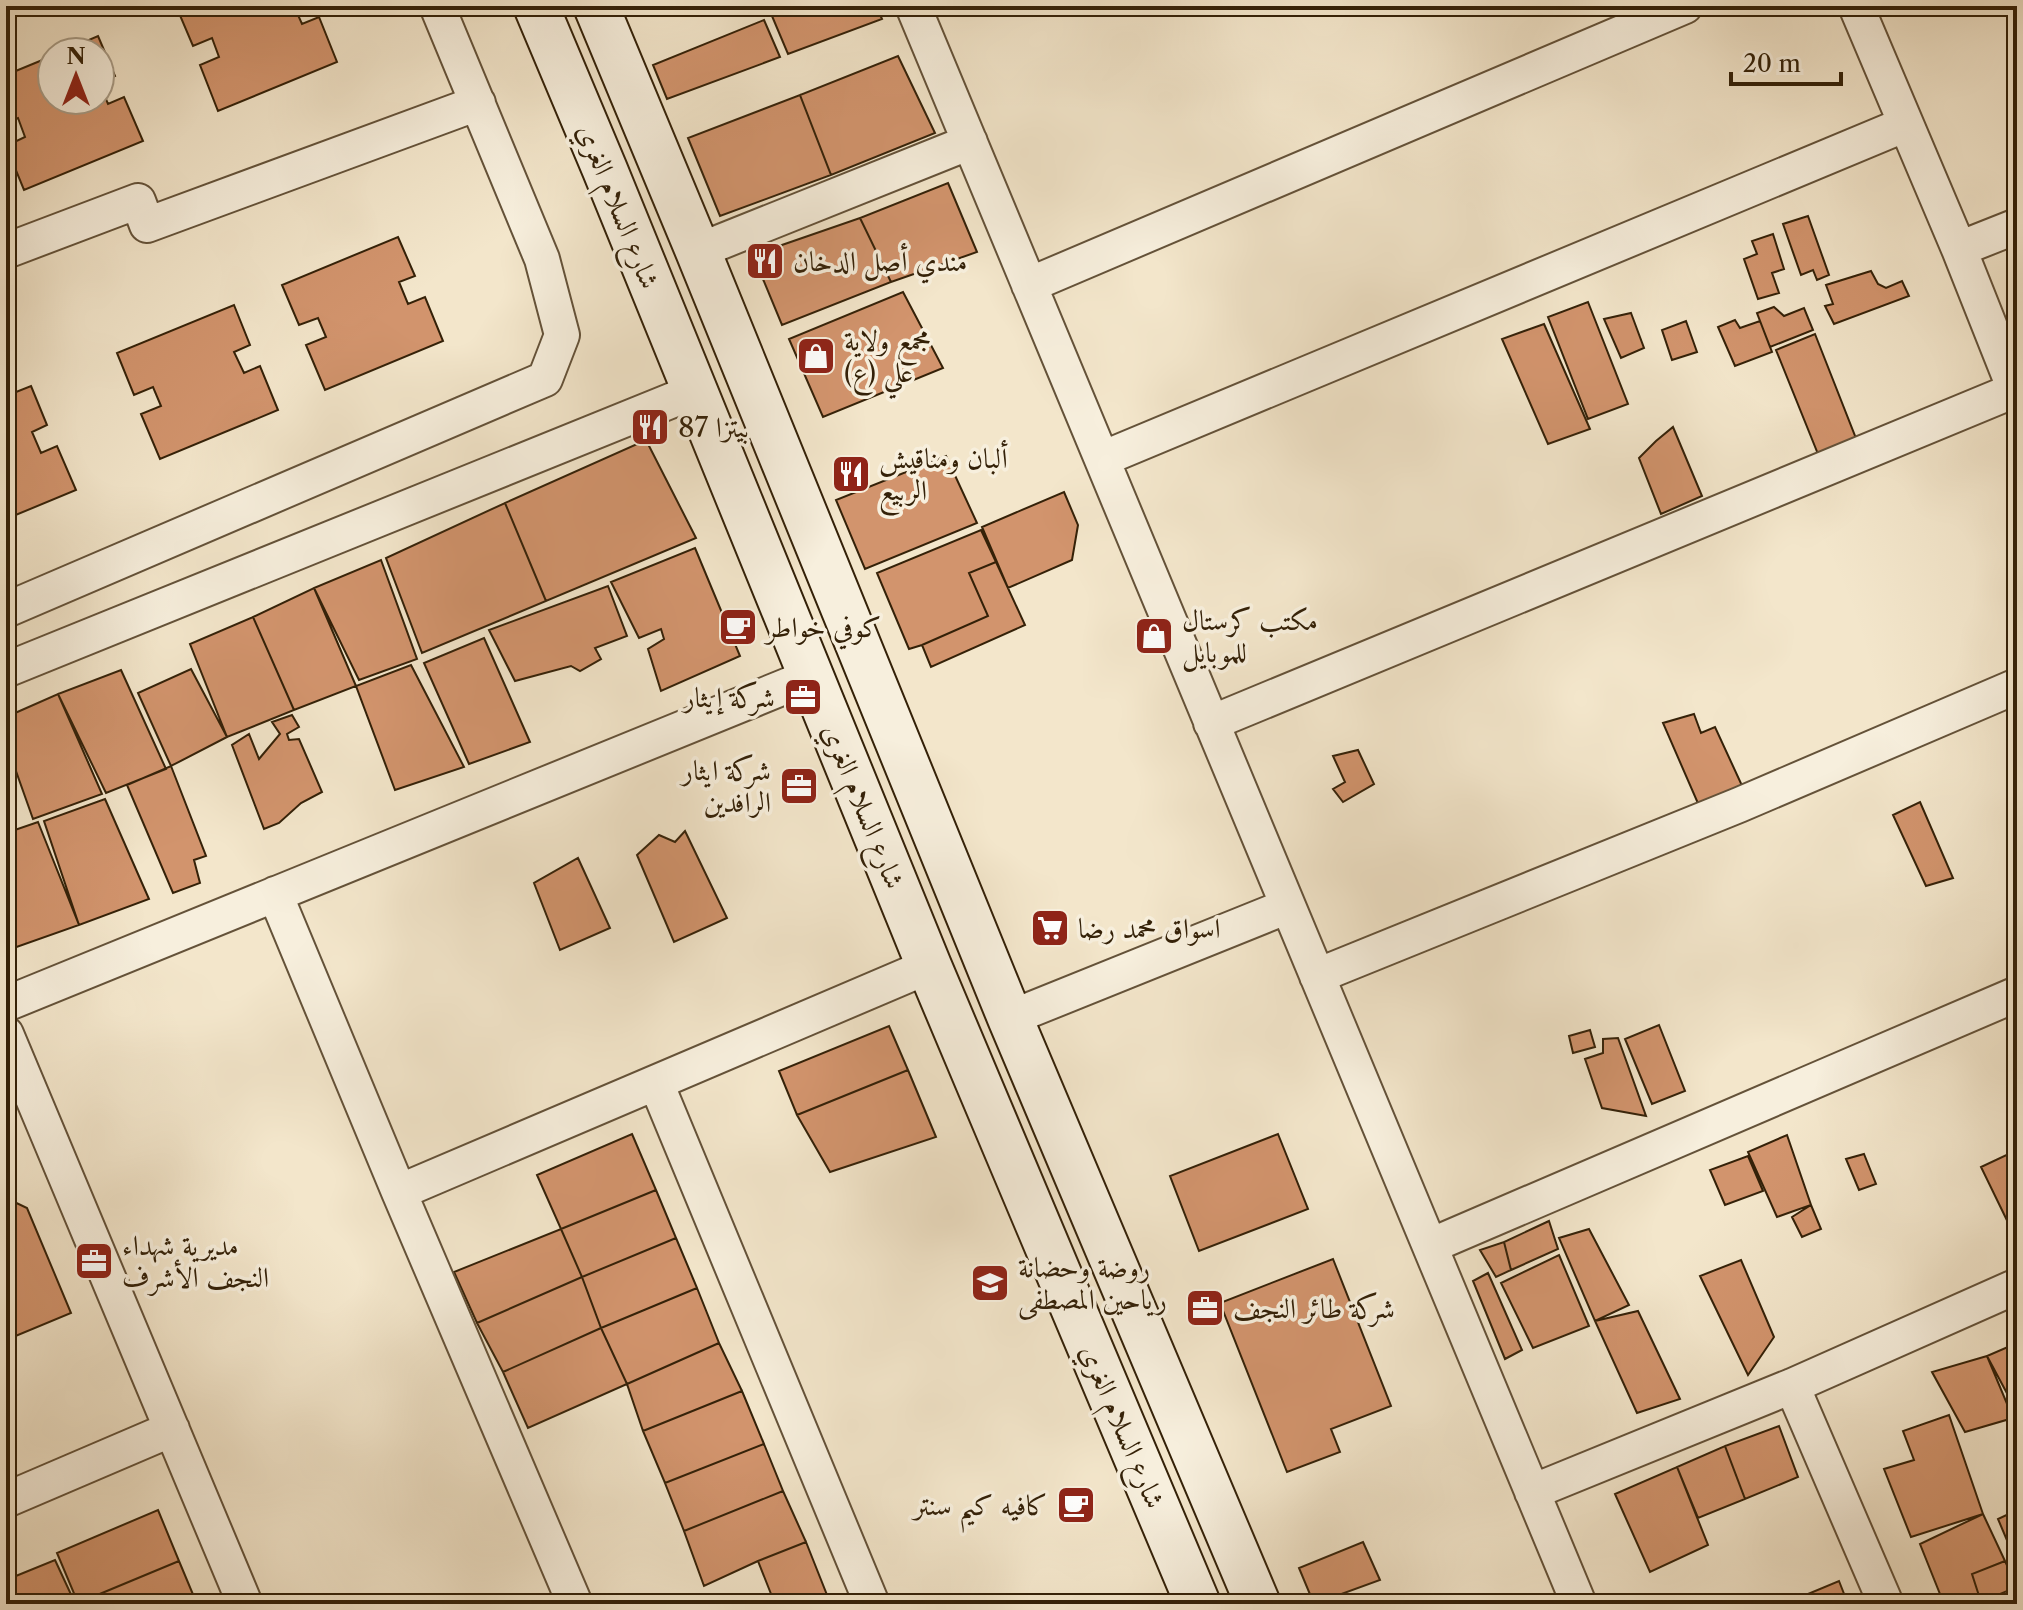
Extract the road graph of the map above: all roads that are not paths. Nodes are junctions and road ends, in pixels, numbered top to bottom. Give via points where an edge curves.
1 (437, 6) edge
2 (536, 6) edge
3 (596, 6) edge
4 (913, 6) edge
5 (1685, 6) edge
6 (1856, 6) edge
7 (478, 103) junction
8 (1906, 124) junction
9 (970, 142) junction
10 (655, 149) junction
11 (605, 170) junction
12 (2017, 226) edge
13 (1959, 249) junction
14 (6, 251) edge
15 (698, 251) junction
16 (1029, 285) junction
17 (695, 391) junction
18 (2016, 393) edge
19 (1102, 459) junction
20 (6, 610) edge
21 (6, 670) edge
22 (811, 676) junction
23 (2017, 686) edge
24 (1211, 723) junction
25 (275, 894) junction
26 (1288, 906) junction
27 (929, 966) junction
28 (1317, 976) junction
29 (2017, 994) edge
30 (6, 1004) edge
31 (1010, 1018) junction
32 (6, 1034) edge
33 (656, 1083) junction
34 (399, 1192) junction
35 (1430, 1246) junction
36 (2017, 1286) edge
37 (1792, 1386) junction
38 (172, 1429) junction
39 (1532, 1492) junction
40 (6, 1500) edge
41 (245, 1604) edge
42 (575, 1604) edge
43 (872, 1604) edge
44 (1198, 1604) edge
45 (1258, 1604) edge
46 (1579, 1604) edge
47 (1886, 1604) edge

1 - 7 street
2 - 11 main road, شارع السلام الغري
3 - 10 main road, شارع السلام الغري
4 - 9 street
5 - 16 street
6 - 8 street
7 - 14 street via 147,225 138,201
7 - 20 street via 542,259 562,335 545,379
8 - 13 street
8 - 19 street
9 - 15 street
9 - 16 street
10 - 11 main road
10 - 15 main road, شارع السلام الغري
11 - 17 main road, شارع السلام الغري
12 - 13 street
13 - 18 street
15 - 31 main road, شارع السلام الغري
16 - 19 street
17 - 21 street
17 - 22 main road, شارع السلام الغري
18 - 24 street
19 - 24 street
22 - 25 street
22 - 27 main road, شارع السلام الغري
23 - 28 street
24 - 26 street
25 - 30 street
25 - 34 street
26 - 28 street
26 - 31 street
27 - 33 street
27 - 44 main road, شارع السلام الغري
28 - 35 street
29 - 35 street
31 - 45 main road, شارع السلام الغري
32 - 38 street
33 - 34 street
33 - 43 street
34 - 42 street
35 - 39 street
36 - 37 street
37 - 39 street
37 - 47 street
38 - 40 street
38 - 41 street
39 - 46 street

